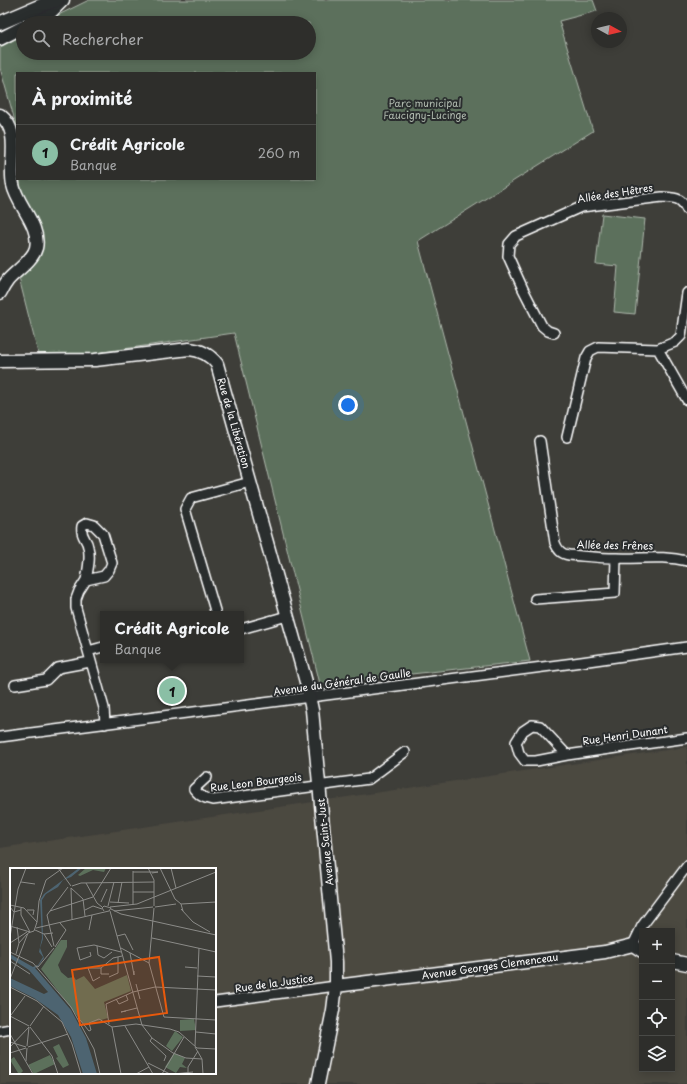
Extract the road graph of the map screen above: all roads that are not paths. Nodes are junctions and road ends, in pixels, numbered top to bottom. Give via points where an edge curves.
1 (57, 0) edge
2 (63, 0) edge
3 (16, 16) edge
4 (17, 16) edge
5 (46, 16) edge
6 (0, 23) edge
7 (16, 31) edge
8 (0, 39) edge
9 (0, 115) edge
10 (687, 210) edge
11 (0, 293) edge
12 (687, 293) edge
13 (554, 333) dead end
14 (658, 349) junction
15 (0, 361) edge
16 (687, 400) edge
17 (567, 437) dead end
18 (540, 441) dead end
19 (250, 482) junction
20 (616, 558) junction
21 (687, 561) edge
22 (86, 580) junction
23 (535, 599) dead end
24 (215, 611) edge
25 (288, 616) junction
26 (244, 627) edge
27 (687, 647) edge
28 (100, 648) edge
29 (88, 651) junction
30 (90, 662) junction
31 (15, 685) dead end
32 (309, 697) junction
33 (105, 724) junction
34 (0, 737) edge
35 (687, 738) edge
36 (405, 752) dead end
37 (567, 754) junction
38 (207, 777) dead end
39 (319, 786) junction
40 (687, 866) edge
41 (637, 948) edge
42 (675, 962) edge
43 (687, 964) edge
44 (336, 986) junction
45 (216, 1002) edge
46 (10, 1029) edge
47 (0, 1031) edge
48 (318, 1084) edge

1 - 4 main road
2 - 5 street
3 - 6 main road
7 - 8 street
9 - 11 street via 12,135 12,185 30,220 36,239 36,248 32,255 8,280
10 - 13 street, Allée des Hêtres via 684,203 675,198 662,197 581,207 516,236 510,244 508,256 542,326
12 - 14 street via 681,336 675,342
14 - 16 street
14 - 17 street via 598,347 590,351 586,358
15 - 19 street, Rue de la Libération via 95,360 196,349 214,360 219,369
18 - 20 street, Allée des Frênes via 554,543 564,554
19 - 24 street via 191,498 185,509
19 - 25 street, Rue de la Libération
20 - 21 street, Allée des Frênes via 653,557
20 - 23 street via 615,593
22 - 22 street via 104,576 112,564 103,534 94,525 87,523 82,526 81,532 88,546 89,564
22 - 29 street via 76,599 76,608
25 - 26 street
25 - 32 street, Rue de la Libération
27 - 32 street, Avenue du Général de Gaulle
28 - 29 street
29 - 30 street
30 - 31 street via 58,668 46,680
30 - 33 street via 104,708
32 - 33 street, Avenue du Général de Gaulle
32 - 39 street, Avenue Saint-Just
33 - 34 street, Avenue du Général de Gaulle
35 - 37 street, Rue Henri Dunant
36 - 39 street via 369,779
37 - 37 street, Rue Henri Dunant via 525,761 516,742 523,731 532,725 540,726
38 - 39 street, Rue Leon Bourgeois via 194,789 200,796 213,800
39 - 44 street, Avenue Saint-Just via 336,962
40 - 41 street via 646,922
41 - 44 street, Avenue Georges Clemenceau
42 - 43 street
44 - 45 street, Rue de la Justice
44 - 48 street, Avenue Saint-Just
46 - 47 street

